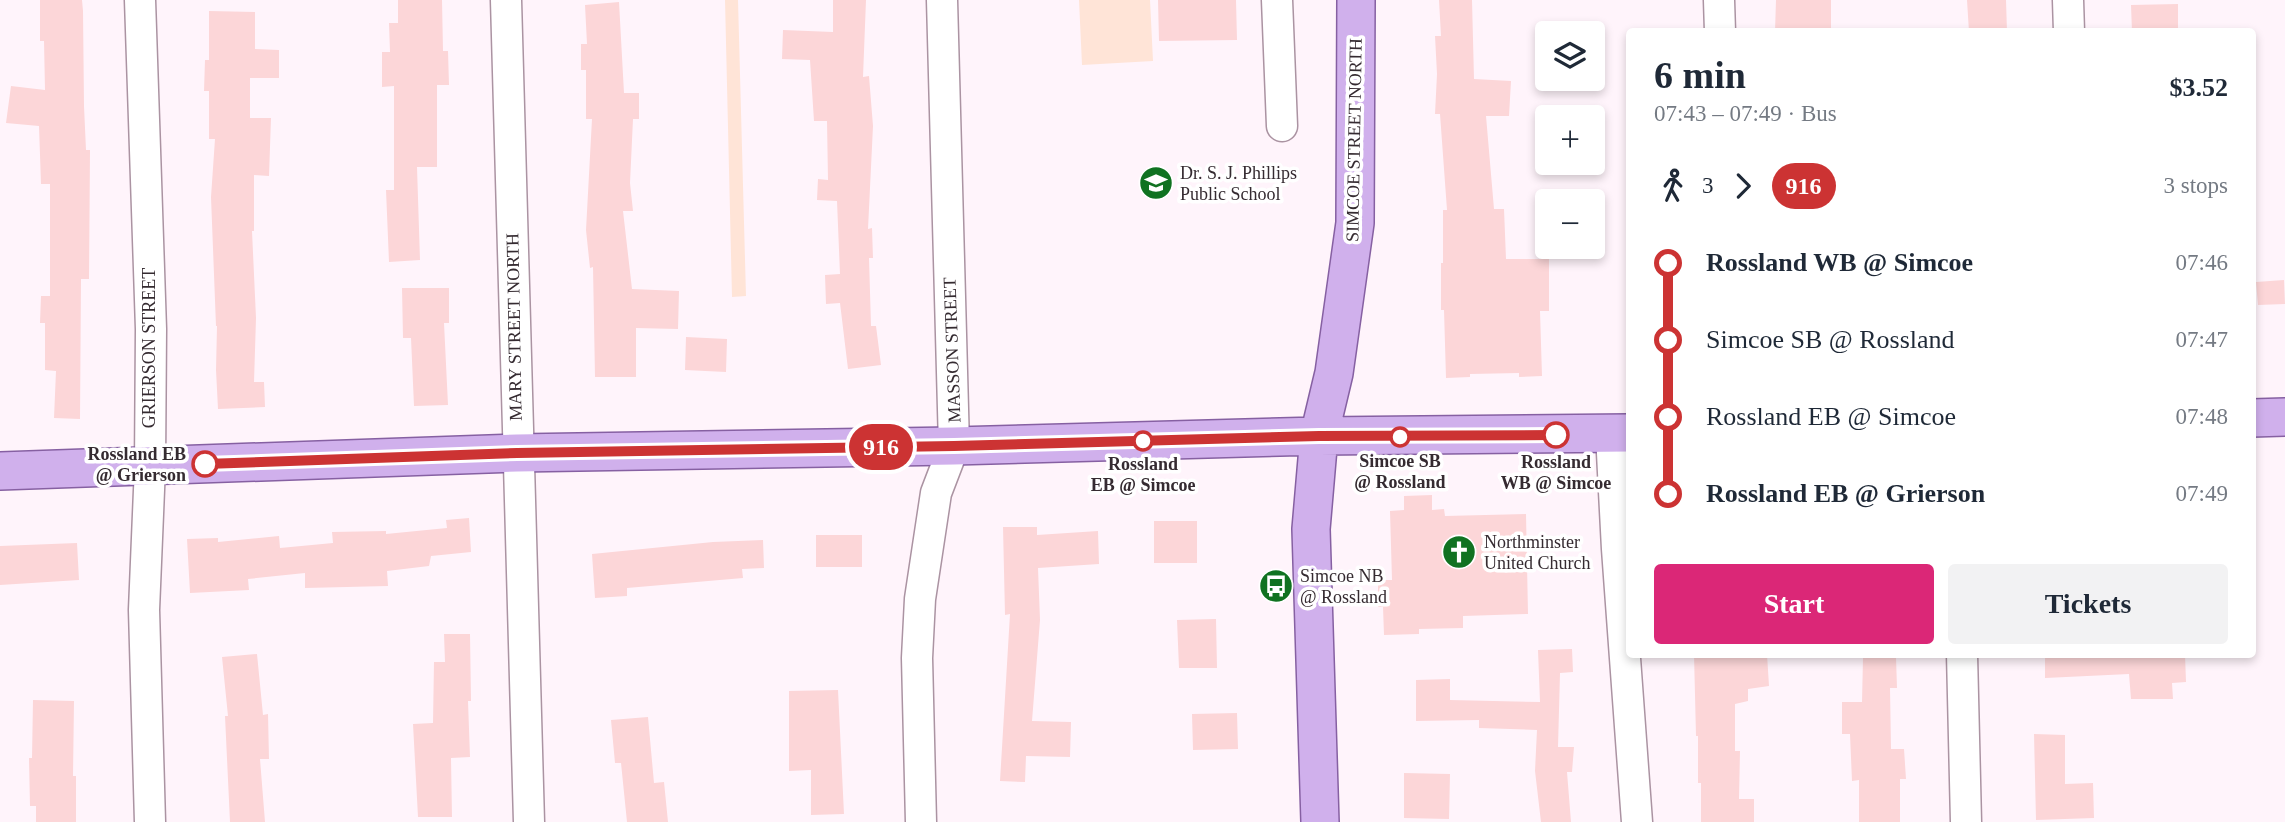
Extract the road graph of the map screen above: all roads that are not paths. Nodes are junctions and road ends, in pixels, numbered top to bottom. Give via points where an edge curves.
1 (140, 0) edge
2 (506, 0) edge
3 (942, 0) edge
4 (1276, 0) edge
5 (1356, 0) edge
6 (1719, 0) edge
7 (2068, 0) edge
8 (1720, 28) edge
9 (2068, 28) edge
10 (1282, 126) dead end
11 (2285, 417) edge
12 (2256, 418) edge
13 (1620, 434) edge
14 (1319, 436) junction
15 (954, 446) junction
16 (517, 453) junction
17 (150, 466) junction
18 (0, 471) edge
19 (1962, 658) edge
20 (150, 822) edge
21 (529, 822) edge
22 (921, 822) edge
23 (1320, 822) edge
24 (1637, 822) edge
25 (1966, 822) edge

1 - 17 street, GRIERSON STREET via 151,328
2 - 16 street, MARY STREET NORTH
3 - 15 street, MASSON STREET
4 - 10 street
5 - 14 main road, SIMCOE STREET NORTH via 1355,223 1334,373
6 - 8 street
7 - 9 street
11 - 12 main road
13 - 14 main road
13 - 24 street via 1617,549
14 - 15 main road
14 - 23 main road, SIMCOE STREET NORTH via 1311,528
15 - 16 main road
15 - 22 street, MASSON STREET via 936,492 919,599
16 - 17 main road
16 - 21 street, MARY STREET NORTH
17 - 18 main road
17 - 20 street, GRIERSON STREET via 144,610
19 - 25 street

